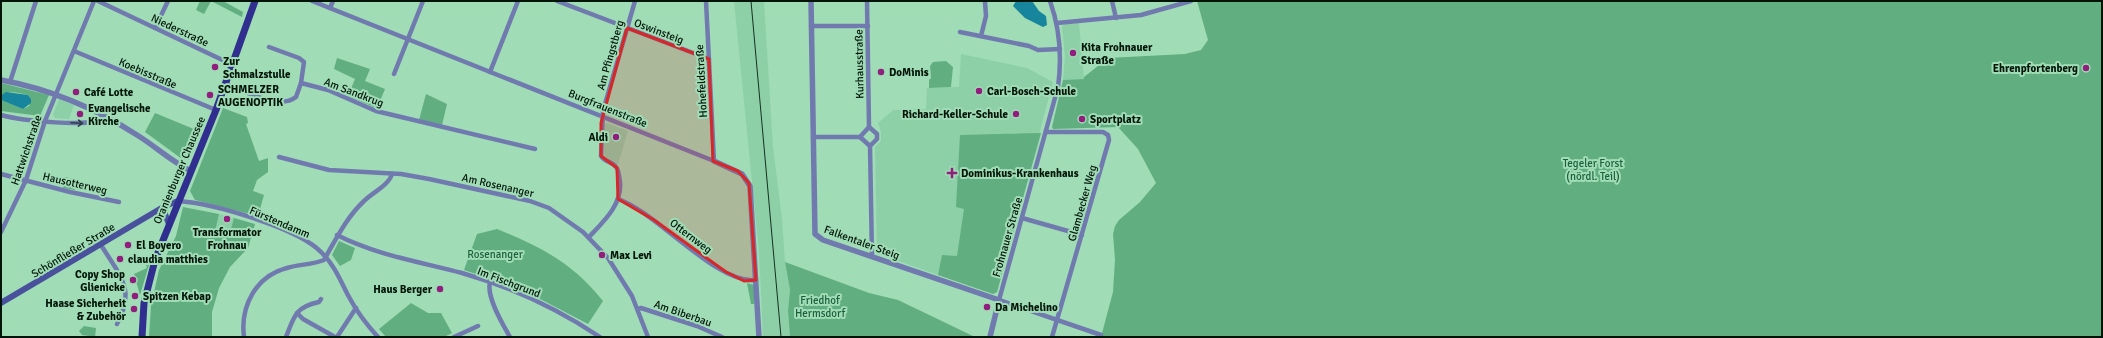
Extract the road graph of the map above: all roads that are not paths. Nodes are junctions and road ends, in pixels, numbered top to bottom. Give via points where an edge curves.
1 (36, 1) edge
2 (94, 1) edge
3 (98, 1) edge
4 (168, 1) edge
5 (255, 1) edge
6 (312, 1) edge
7 (333, 1) edge
8 (423, 1) edge
9 (518, 1) edge
10 (557, 1) edge
11 (635, 1) edge
12 (706, 1) edge
13 (811, 1) edge
14 (867, 1) edge
15 (1050, 1) edge
16 (1112, 1) edge
17 (1191, 1) edge
18 (985, 2) edge
19 (330, 8) junction
20 (1116, 18) junction
21 (1057, 23) junction
22 (811, 26) junction
23 (868, 26) junction
24 (155, 28) junction
25 (627, 28) junction
26 (960, 32) dead end
27 (981, 36) junction
28 (408, 40) junction
29 (269, 47) dead end
30 (1060, 49) junction
31 (74, 50) junction
32 (709, 59) junction
33 (233, 65) junction
34 (490, 72) junction
35 (394, 74) dead end
36 (1, 80) edge
37 (10, 82) junction
38 (301, 83) junction
39 (226, 84) junction
40 (56, 94) junction
41 (216, 110) junction
42 (1, 115) edge
43 (106, 117) junction
44 (602, 117) junction
45 (46, 121) junction
46 (870, 127) junction
47 (1046, 132) junction
48 (813, 137) junction
49 (860, 137) junction
50 (870, 146) junction
51 (536, 149) dead end
52 (279, 157) dead end
53 (714, 161) junction
54 (191, 171) junction
55 (1, 174) edge
56 (392, 174) junction
57 (26, 180) junction
58 (618, 199) junction
59 (178, 201) junction
60 (119, 202) dead end
61 (154, 213) junction
62 (1022, 218) junction
63 (169, 224) junction
64 (1, 232) edge
65 (338, 235) junction
66 (1082, 235) junction
67 (589, 237) junction
68 (101, 245) junction
69 (325, 257) junction
70 (872, 257) junction
71 (756, 280) junction
72 (490, 282) junction
73 (321, 299) dead end
74 (999, 300) junction
75 (1, 303) edge
76 (356, 308) junction
77 (638, 309) junction
78 (297, 313) junction
79 (1057, 320) junction
80 (117, 324) dead end
81 (478, 326) dead end
82 (1101, 335) dead end
83 (142, 337) edge
84 (244, 337) edge
85 (286, 337) edge
86 (336, 337) edge
87 (378, 337) edge
88 (454, 337) edge
89 (510, 337) edge
90 (600, 337) edge
91 (648, 337) edge
92 (722, 337) edge
93 (759, 337) edge
94 (990, 337) edge
95 (1052, 337) edge

1 - 37 street
2 - 31 street, Hattwichstraße
3 - 24 street, Niederstraße
4 - 24 street
5 - 33 main road, Oranienburger Chaussee
6 - 19 street, Burgfrauenstraße
7 - 19 street
8 - 28 street
9 - 34 street
10 - 25 street, Oswinsteig
11 - 25 street, Am Pfingstberg
12 - 32 street, Hohefeldstraße
13 - 22 street, Falkentaler Steig
14 - 23 street, Kurhausstraße
15 - 21 street, Frohnauer Straße
16 - 20 street
17 - 20 street via 1152,13
18 - 27 street via 986,16
19 - 28 street, Burgfrauenstraße
20 - 21 street
21 - 30 street, Frohnauer Straße
22 - 23 street
22 - 48 street, Falkentaler Steig
23 - 46 street, Kurhausstraße
24 - 33 street, Niederstraße
25 - 32 street, Oswinsteig
25 - 44 street, Am Pfingstberg
26 - 27 street
27 - 30 street via 1038,50
28 - 34 street, Burgfrauenstraße
28 - 35 street
29 - 38 street via 302,60 304,64
30 - 47 street, Frohnauer Straße via 1058,87
31 - 40 street, Hattwichstraße
31 - 41 street, Koebisstraße
32 - 53 street, Hohefeldstraße
33 - 39 main road, Oranienburger Chaussee
34 - 44 street, Burgfrauenstraße
36 - 37 street
37 - 40 street
38 - 39 street via 296,97 290,101 262,99
38 - 51 street, Am Sandkrug via 328,90 376,111
39 - 41 main road, Oranienburger Chaussee
40 - 43 street
40 - 45 street, Hattwichstraße
41 - 54 main road, Oranienburger Chaussee
42 - 45 street
45 -> 43 street via 88,124 99,122
43 - 54 street
44 - 53 street, Burgfrauenstraße
44 - 58 street, Am Pfingstberg via 601,156 617,168 620,186
45 - 57 street, Hattwichstraße
46 - 49 street
46 - 50 street, Kurhausstraße via 877,134 877,139
47 - 62 street, Frohnauer Straße
47 - 66 street, Glambecker Weg via 1103,132 1109,136
48 - 49 street
48 - 70 street, Falkentaler Steig via 815,234 823,240
49 - 50 street
50 - 70 street, Kurhausstraße
52 - 56 street, Am Rosenanger via 329,170
53 - 71 street, Burgfrauenstraße via 738,171 749,183
54 - 59 main road, Oranienburger Chaussee
55 - 57 street, Hausotterweg
56 - 65 street via 387,182 355,210
56 - 67 street, Am Rosenanger via 429,179 541,204
57 - 60 street, Hausotterweg
57 - 64 street, Hattwichstraße
58 - 67 street, Am Pfingstberg via 611,213
58 - 71 street, Otternweg via 654,220 726,272 744,281
59 - 61 main road, Schönfließer Straße
59 - 63 main road, Oranienburger Chaussee
59 - 69 street, Fürstendamm via 268,224 309,243
61 - 63 main road via 165,214
61 - 68 main road, Schönfließer Straße
62 - 66 street
62 - 74 street, Frohnauer Straße
63 - 83 main road, Oranienburger Chaussee via 149,282 144,303
65 - 69 street
65 - 72 street, Im Fischgrund via 384,253
66 - 79 street, Glambecker Weg
67 - 77 street, Am Rosenanger via 617,270
68 - 75 main road, Schönfließer Straße
68 - 80 street via 121,278 126,294 126,304
69 - 76 street, Fürstendamm
69 - 84 street via 322,261 278,271 260,283 253,291 246,308
70 - 74 street, Falkentaler Steig
71 - 93 street, Burgfrauenstraße
72 - 89 street via 494,306
72 - 90 street, Im Fischgrund via 539,302
73 - 78 street
74 - 79 street, Falkentaler Steig
74 - 94 street, Frohnauer Straße
76 - 86 street
76 - 87 street, Fürstendamm
77 - 91 street, Am Rosenanger
77 - 92 street, Am Biberbau via 690,324
78 - 85 street
78 - 86 street
79 - 82 street, Falkentaler Steig
79 - 95 street, Glambecker Weg
81 - 88 street

